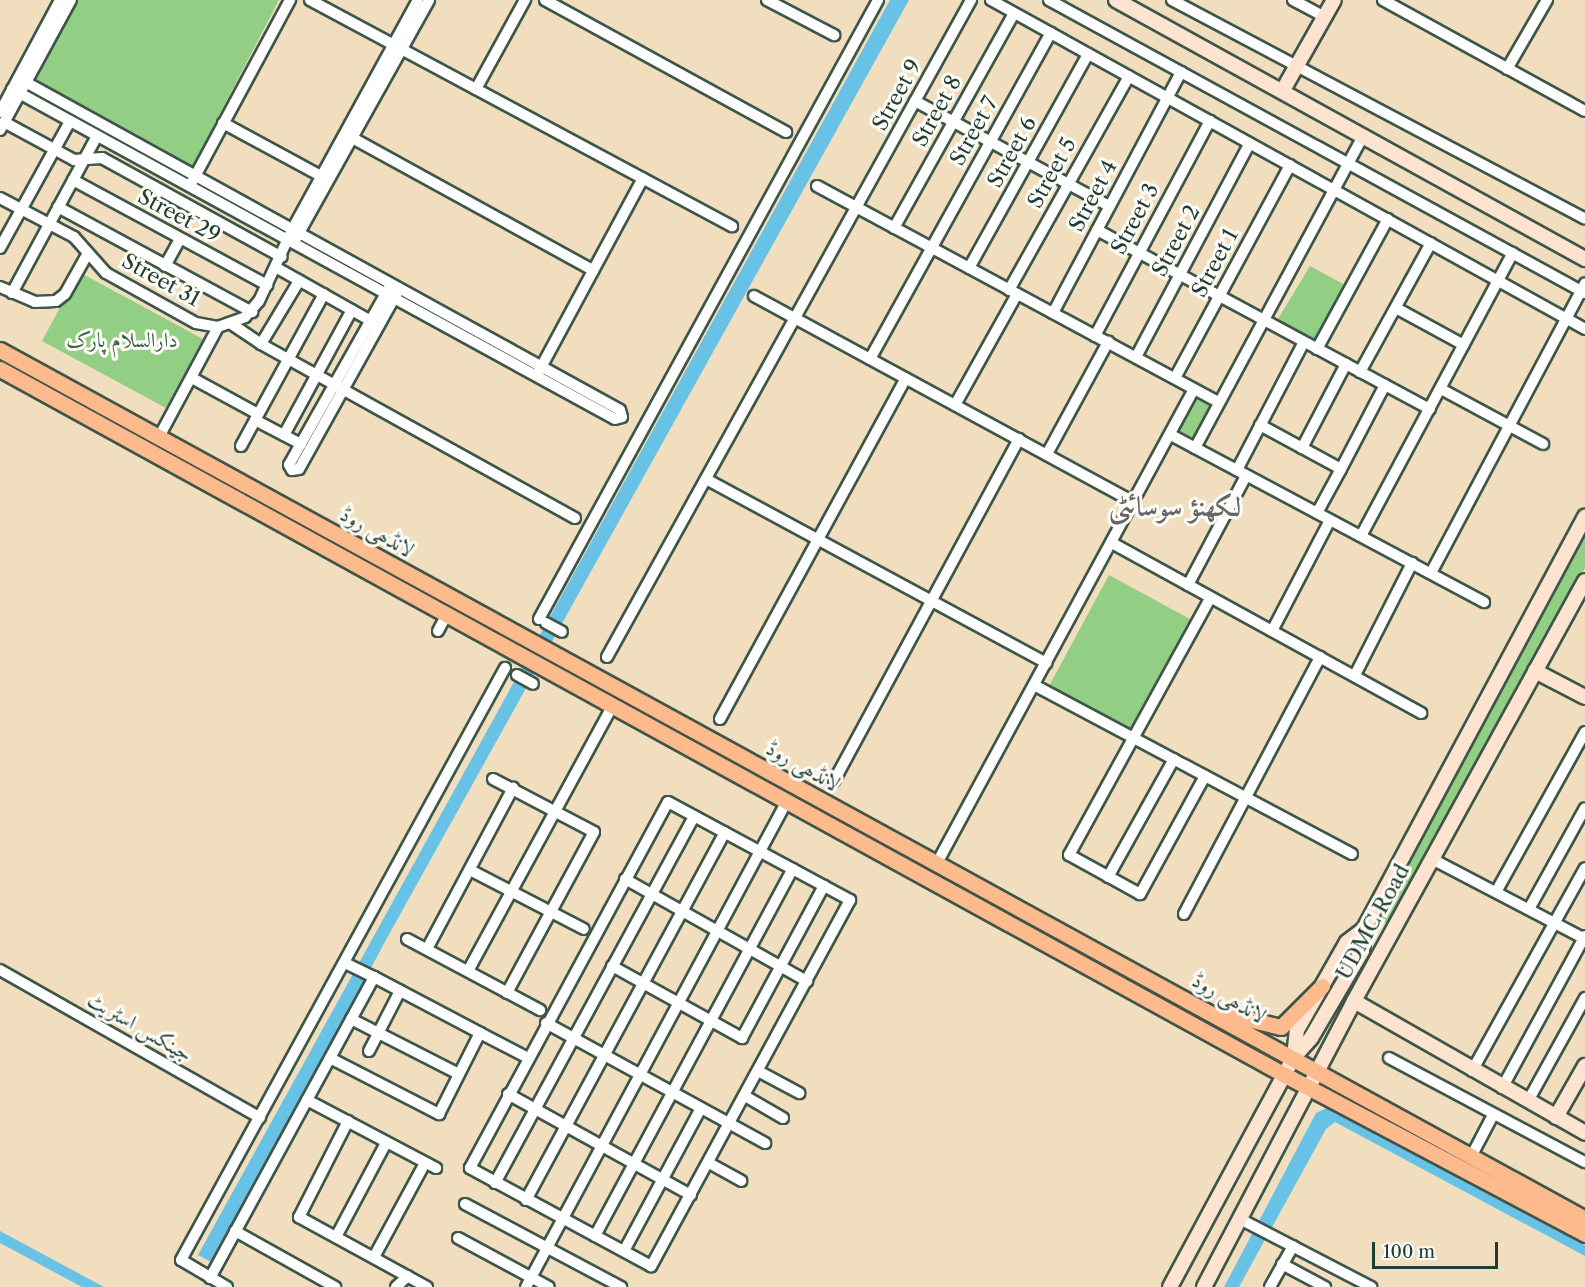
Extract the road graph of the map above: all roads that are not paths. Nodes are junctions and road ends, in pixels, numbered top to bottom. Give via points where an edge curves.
1 (60, 0) edge
2 (71, 0) edge
3 (290, 0) edge
4 (310, 0) edge
5 (417, 0) edge
6 (429, 0) edge
7 (525, 0) edge
8 (545, 0) edge
9 (768, 0) edge
10 (878, 0) edge
11 (971, 0) edge
12 (991, 0) edge
13 (1049, 0) edge
14 (1116, 0) edge
15 (1172, 0) edge
16 (1293, 0) edge
17 (1334, 0) edge
18 (1383, 0) edge
19 (1547, 0) edge
20 (1014, 13) junction
21 (1325, 17) junction
22 (1051, 33) junction
23 (834, 35) dead end
24 (397, 47) junction
25 (1088, 54) junction
26 (1299, 64) junction
27 (1507, 69) junction
28 (1181, 72) junction
29 (1129, 76) junction
30 (22, 80) junction
31 (477, 89) junction
32 (1283, 90) junction
33 (16, 91) junction
34 (1167, 98) junction
35 (915, 101) junction
36 (1584, 108) edge
37 (1, 121) edge
38 (70, 121) junction
39 (1210, 121) junction
40 (953, 122) junction
41 (223, 123) junction
42 (786, 132) dead end
43 (97, 136) junction
44 (348, 136) junction
45 (1363, 136) junction
46 (990, 142) junction
47 (1250, 143) junction
48 (54, 149) junction
49 (82, 162) junction
50 (1028, 162) junction
51 (1349, 163) junction
52 (1290, 165) junction
53 (321, 176) junction
54 (643, 178) junction
55 (73, 180) junction
56 (192, 182) junction
57 (1068, 184) junction
58 (817, 186) dead end
59 (1334, 190) junction
60 (0, 198) edge
61 (182, 202) junction
62 (1110, 206) junction
63 (58, 207) junction
64 (856, 208) junction
65 (22, 210) junction
66 (1388, 219) junction
67 (1585, 219) edge
68 (49, 224) junction
69 (732, 226) dead end
70 (894, 228) junction
71 (1097, 230) junction
72 (180, 239) junction
73 (290, 242) junction
74 (1431, 243) junction
75 (0, 248) edge
76 (931, 248) junction
77 (88, 253) junction
78 (1139, 253) junction
79 (1513, 254) junction
80 (1585, 259) edge
81 (165, 266) junction
82 (277, 268) junction
83 (969, 268) junction
84 (593, 270) junction
85 (1180, 275) junction
86 (1499, 280) junction
87 (299, 281) junction
88 (267, 285) junction
89 (0, 286) edge
90 (1584, 289) edge
91 (392, 292) junction
92 (1013, 292) junction
93 (12, 293) junction
94 (324, 294) junction
95 (754, 296) dead end
96 (1219, 296) junction
97 (1396, 308) junction
98 (352, 310) junction
99 (252, 312) junction
100 (1053, 313) junction
101 (795, 318) junction
102 (1566, 318) junction
103 (1263, 320) junction
104 (371, 321) junction
105 (230, 323) junction
106 (218, 327) junction
107 (1585, 328) edge
108 (1095, 336) junction
109 (1108, 342) junction
110 (1304, 342) junction
111 (261, 344) junction
112 (1464, 345) junction
113 (1317, 349) junction
114 (0, 350) edge
115 (1136, 357) junction
116 (288, 359) junction
117 (870, 359) junction
118 (1346, 364) junction
119 (0, 369) edge
120 (539, 372) junction
121 (1360, 372) junction
122 (316, 375) junction
123 (192, 378) junction
124 (906, 378) junction
125 (1175, 378) junction
126 (1385, 386) junction
127 (339, 387) junction
128 (1194, 389) junction
129 (1441, 389) junction
130 (1218, 402) junction
131 (955, 405) junction
132 (1430, 410) junction
133 (257, 417) junction
134 (1260, 425) junction
135 (1509, 426) junction
136 (284, 435) junction
137 (1171, 435) junction
138 (159, 437) junction
139 (1019, 439) junction
140 (301, 444) junction
141 (1543, 444) dead end
142 (241, 446) dead end
143 (1195, 448) junction
144 (1302, 448) junction
145 (1047, 454) junction
146 (1341, 469) junction
147 (1241, 473) junction
148 (706, 479) junction
149 (1134, 502) junction
150 (1317, 513) junction
151 (575, 518) dead end
152 (1585, 518) edge
153 (1330, 520) junction
154 (1362, 536) junction
155 (818, 539) junction
156 (1112, 543) junction
157 (1412, 563) junction
158 (1431, 573) junction
159 (1585, 581) edge
160 (1188, 585) junction
161 (1211, 597) junction
162 (934, 602) junction
163 (1484, 602) dead end
164 (447, 614) junction
165 (438, 631) dead end
166 (1272, 631) junction
167 (562, 632) dead end
168 (608, 657) dead end
169 (1320, 657) junction
170 (1046, 663) junction
171 (505, 668) dead end
172 (1534, 671) junction
173 (517, 675) dead end
174 (1354, 675) junction
175 (533, 684) dead end
176 (1034, 685) junction
177 (1585, 697) edge
178 (613, 705) junction
179 (1421, 713) dead end
180 (720, 719) dead end
181 (1585, 732) edge
182 (1133, 738) junction
183 (1174, 759) junction
184 (1206, 776) junction
185 (494, 779) dead end
186 (834, 781) dead end
187 (513, 788) junction
188 (1245, 798) junction
189 (787, 801) junction
190 (1585, 808) edge
191 (555, 810) junction
192 (694, 816) junction
193 (725, 832) junction
194 (760, 851) junction
195 (1352, 855) dead end
196 (1432, 859) junction
197 (937, 863) junction
198 (1585, 868) edge
199 (793, 869) junction
200 (470, 870) junction
201 (1108, 877) junction
202 (625, 879) junction
203 (824, 886) junction
204 (511, 892) junction
205 (1496, 892) junction
206 (652, 894) junction
207 (1529, 909) junction
208 (682, 911) junction
209 (552, 912) junction
210 (1184, 914) dead end
211 (1555, 922) junction
212 (584, 929) dead end
213 (1364, 929) junction
214 (717, 930) junction
215 (1585, 938) edge
216 (407, 939) dead end
217 (1386, 942) junction
218 (750, 949) junction
219 (427, 950) junction
220 (349, 965) junction
221 (612, 966) junction
222 (781, 966) junction
223 (0, 970) edge
224 (468, 971) junction
225 (372, 976) junction
226 (807, 981) junction
227 (643, 983) junction
228 (1322, 986) junction
229 (1166, 988) junction
230 (400, 991) junction
231 (507, 993) junction
232 (1585, 998) edge
233 (1353, 1001) junction
234 (679, 1002) junction
235 (540, 1010) dead end
236 (351, 1019) junction
237 (711, 1020) junction
238 (546, 1023) junction
239 (379, 1033) junction
240 (480, 1033) junction
241 (573, 1037) junction
242 (1270, 1044) junction
243 (369, 1051) dead end
244 (604, 1054) junction
245 (1294, 1057) junction
246 (330, 1058) junction
247 (528, 1058) junction
248 (1389, 1058) dead end
249 (1262, 1062) junction
250 (1585, 1066) edge
251 (1318, 1070) junction
252 (758, 1071) junction
253 (1472, 1071) junction
254 (459, 1074) junction
255 (640, 1074) junction
256 (1285, 1075) junction
257 (1309, 1086) junction
258 (1580, 1087) edge
259 (1502, 1088) junction
260 (673, 1092) junction
261 (799, 1093) dead end
262 (508, 1094) junction
263 (744, 1096) junction
264 (307, 1100) junction
265 (1528, 1101) junction
266 (701, 1108) junction
267 (535, 1109) junction
268 (1493, 1114) junction
269 (1556, 1117) junction
270 (260, 1118) junction
271 (783, 1118) dead end
272 (348, 1121) junction
273 (730, 1124) junction
274 (565, 1125) junction
275 (1585, 1133) edge
276 (386, 1143) junction
277 (765, 1143) dead end
278 (602, 1146) junction
279 (1472, 1155) junction
280 (1585, 1162) edge
281 (425, 1163) junction
282 (709, 1163) junction
283 (634, 1164) junction
284 (436, 1168) dead end
285 (663, 1179) junction
286 (741, 1180) dead end
287 (495, 1183) junction
288 (691, 1195) junction
289 (526, 1200) junction
290 (465, 1204) dead end
291 (562, 1219) junction
292 (1585, 1219) edge
293 (1246, 1222) junction
294 (235, 1231) junction
295 (1585, 1234) edge
296 (595, 1236) junction
297 (336, 1237) junction
298 (458, 1238) dead end
299 (1293, 1246) junction
300 (547, 1248) junction
301 (624, 1251) junction
302 (374, 1257) junction
303 (1282, 1264) junction
304 (408, 1276) junction
305 (208, 1277) junction
306 (528, 1282) edge
307 (1349, 1282) edge
308 (227, 1287) edge
309 (335, 1287) edge
310 (396, 1287) edge
311 (427, 1287) edge
312 (549, 1287) edge
313 (621, 1287) edge
314 (1170, 1287) edge
315 (1204, 1287) edge
316 (1270, 1287) edge
317 (1325, 1287) edge
318 (1371, 1287) edge

1 - 30 street
2 - 30 street
3 - 41 street
4 - 24 street
5 - 24 street
6 - 24 street
7 - 31 street
8 - 42 street
9 - 23 street
10 - 167 street via 542,621
11 - 35 street, Street 9
12 - 20 street
13 - 28 street
14 - 32 main road
15 - 26 street
16 - 21 street
17 - 21 main road
18 - 27 street
19 - 27 street
20 - 22 street
20 - 40 street, Street 8
21 - 26 main road
22 - 25 street
22 - 46 street, Street 7
24 - 31 street
24 - 44 street
25 - 29 street
25 - 50 street, Street 6
26 - 32 main road
26 - 67 street
27 - 36 street
28 - 34 street, Street 4
28 - 51 street
29 - 34 street
29 - 57 street, Street 5
30 - 33 street
30 - 56 street
31 - 54 street
32 - 45 main road
33 - 37 street
33 - 38 street
34 - 39 street
34 - 62 street, Street 4
35 - 40 street
35 - 64 street, Street 9
37 - 48 street
38 - 43 street
38 - 48 street
39 - 47 street
39 - 78 street, Street 3
40 - 46 street
40 - 70 street, Street 8
41 - 53 street
41 - 56 street
43 - 49 street
43 - 56 street
44 - 53 street
44 - 73 street
44 - 84 street
45 - 51 street
45 - 80 main road
46 - 50 street
46 - 76 street, Street 7
47 - 52 street
47 - 85 street, Street 2
48 - 49 street
48 - 65 street
49 - 55 street
49 - 61 street via 102,158
50 - 57 street
50 - 83 street, Street 6
51 - 59 street
51 - 79 street
52 - 59 street
52 - 96 street, Street 1
53 - 73 street
54 - 69 street
54 - 84 street
55 - 63 street
55 - 72 street, Street 29
56 - 61 street
56 - 73 street
57 - 62 street
57 - 92 street, Street 5
58 - 64 street
59 - 66 street
59 - 103 street
60 - 65 street, Street 31
61 - 73 street
62 - 71 street, Street 4
63 - 68 street
63 - 81 street
64 - 70 street
64 - 101 street, Street 9
65 - 68 street, Street 31
65 - 75 street
66 - 74 street
66 - 113 street
68 - 77 street, Street 31 via 74,237
68 - 93 street
70 - 76 street
71 - 78 street
71 - 100 street, Street 4
72 - 81 street
72 - 88 street, Street 29
73 - 82 street
73 - 91 street
74 - 86 street
74 - 97 street
76 - 83 street
76 - 117 street, Street 7
77 - 93 street via 65,294 56,301 35,302
77 - 106 street, Street 31 via 122,283 196,323
78 - 85 street
78 - 108 street, Street 3
79 - 86 street
79 - 90 street
81 - 99 street
82 - 87 street
82 - 88 street
83 - 92 street
84 - 120 street
85 - 96 street
85 - 115 street, Street 2
86 - 102 street
86 - 112 street
87 - 94 street
87 - 111 street
88 - 99 street
89 - 93 street
90 - 102 street
91 - 104 street
91 - 120 street
91 - 127 street
92 - 100 street
92 - 131 street, Street 5
94 - 98 street
94 - 116 street
95 - 101 street
96 - 103 street
96 - 125 street, Street 1
97 - 112 street
97 - 121 street
98 - 104 street
98 - 122 street
99 - 105 street, Street 31
100 - 108 street
101 - 117 street
101 - 148 street, Street 9
102 - 107 street
102 - 135 street
103 - 110 street
103 - 130 street
104 - 127 street
105 - 106 street, Street 31
105 - 111 street
106 - 123 street
108 - 109 street
109 - 115 street
109 - 145 street
110 - 113 street
110 - 134 street
111 - 116 street
112 - 129 street
113 - 118 street
114 - 138 main road, لانڈھی روڈ
115 - 125 street
116 - 122 street
116 - 133 street
117 - 124 street
118 - 121 street
118 - 144 street
119 - 164 main road, لانڈھی روڈ
120 - 120 street via 620,410 622,417 615,419
121 - 126 street
122 - 127 street
122 - 136 street
123 - 133 street
123 - 138 street
124 - 131 street
124 - 155 street
125 - 128 street
126 - 132 street
126 - 146 street
127 - 140 street
127 - 140 street via 295,471 289,465
127 - 151 street
128 - 130 street
128 - 137 street
129 - 132 street
129 - 135 street
130 - 143 street
131 - 139 street
132 - 154 street
133 - 136 street
133 - 142 street
134 - 144 street
134 - 147 street
135 - 141 street
135 - 158 street
136 - 140 street
137 - 143 street
137 - 149 street
138 - 197 main road, لانڈھی روڈ
139 - 145 street
139 - 162 street
143 - 147 street
144 - 146 street
145 - 149 street
146 - 150 street
147 - 150 street
147 - 160 street
148 - 155 street
148 - 168 street, Street 9
149 - 156 street
150 - 153 street
152 - 213 main road, UDMC Road
153 - 154 street
153 - 166 street
154 - 157 street
155 - 162 street
155 - 180 street
156 - 160 street
156 - 170 street
157 - 158 street
157 - 174 street
158 - 163 street
159 - 172 main road, UDMC Road
160 - 161 street
161 - 166 street
161 - 182 street
162 - 170 street
162 - 186 street
164 - 165 street
164 - 178 main road, لانڈھی روڈ
166 - 169 street
169 - 174 street
169 - 188 street
170 - 176 street
171 - 220 street
172 - 177 main road
172 - 196 main road, UDMC Road
173 - 175 street
174 - 179 street
176 - 182 street
176 - 197 street
178 - 189 main road, لانڈھی روڈ
178 - 191 street
181 - 205 street
182 - 183 street
182 - 201 street via 1069,855
183 - 184 street
183 - 201 street
184 - 188 street
184 - 201 street via 1140,894
185 - 187 street
187 - 191 street
187 - 200 street
188 - 195 street
188 - 210 street
189 - 194 street
189 - 249 main road, لانڈھی روڈ
190 - 207 street
191 - 204 street
191 - 209 street via 594,832
192 - 193 street
192 - 202 street via 668,802
192 - 206 street
193 - 194 street
193 - 208 street
194 - 199 street
194 - 214 street
196 - 205 street
196 - 217 main road, UDMC Road
197 - 229 main road, لانڈھی روڈ
198 - 211 street
199 - 203 street
199 - 218 street
200 - 204 street
200 - 219 street
202 - 206 street
202 - 238 street
203 - 222 street
203 - 226 street via 850,900
204 - 209 street
204 - 224 street
205 - 207 street
206 - 208 street
206 - 221 street
207 - 211 street
208 - 214 street
208 - 227 street
209 - 212 street
209 - 231 street
211 - 215 street
211 - 253 street
213 - 217 main road
213 - 228 main road via 1347,942
213 - 245 main road via 1362,951 1311,1038
214 - 218 street
214 - 234 street
215 - 259 street
216 - 219 street
217 - 233 main road, UDMC Road
218 - 222 street
218 - 237 street
219 - 224 street
220 - 225 street
220 - 270 street
221 - 227 street
221 - 241 street
222 - 226 street
222 - 237 street via 742,1038
223 - 270 street, جینکس اسٹریٹ
224 - 231 street
225 - 230 street
225 - 236 street
226 - 252 street
227 - 234 street
227 - 244 street
228 - 229 main road via 1281,1027 1257,1024
228 - 245 main road via 1297,1030
229 - 242 main road, لانڈھی روڈ
230 - 239 street
230 - 240 street
231 - 235 street
232 - 265 street
233 - 251 main road, UDMC Road
233 - 253 main road
234 - 237 street
234 - 255 street
236 - 239 street
236 - 246 street
237 - 260 street
238 - 241 street
238 - 247 street
239 - 243 street
239 - 254 street
240 - 247 street
240 - 254 street
241 - 244 street
241 - 267 street
242 - 245 main road, لانڈھی روڈ
242 - 249 main road via 1272,1056
244 - 255 street
244 - 274 street
245 - 251 main road, لانڈھی روڈ
245 - 256 main road
246 - 254 street via 438,1114
246 - 264 street
247 - 262 street
248 - 268 street
249 - 256 main road, لانڈھی روڈ
250 - 258 main road
251 - 257 main road, UDMC Road
251 - 279 main road, لانڈھی روڈ
252 - 261 street
252 - 263 street
253 - 259 main road
255 - 260 street
255 - 278 street
256 - 257 main road, لانڈھی روڈ
256 - 314 main road
257 - 293 main road, UDMC Road
257 - 295 main road, لانڈھی روڈ
258 - 269 main road
259 - 265 main road
260 - 266 street
260 - 283 street
262 - 267 street
262 - 287 street via 471,1164 472,1171
263 - 271 street
263 - 273 street
264 - 272 street
264 - 294 street
265 - 269 main road
266 - 273 street
266 - 285 street
267 - 274 street
267 - 287 street
268 - 279 street
268 - 280 street
269 - 275 main road
270 - 305 street via 181,1260
272 - 276 street
272 - 297 street via 299,1217
273 - 277 street
273 - 282 street
274 - 278 street
274 - 289 street
276 - 281 street
276 - 297 street
278 - 283 street
278 - 291 street
279 - 292 main road, لانڈھی روڈ
281 - 284 street
281 - 302 street
282 - 286 street
282 - 288 street
283 - 285 street
283 - 296 street
285 - 288 street
285 - 301 street
287 - 289 street
288 - 301 street via 652,1265
289 - 291 street
290 - 300 street
291 - 296 street
291 - 300 street
293 - 299 street
293 - 315 main road, UDMC Road
294 - 305 street
294 - 309 street
296 - 301 street
297 - 302 street
298 - 306 street
299 - 303 street
299 - 307 street
300 - 306 street
300 - 313 street
302 - 304 street
303 - 316 street
303 - 317 street
304 - 310 street
304 - 311 street
305 - 308 street
306 - 312 street
307 - 318 street

